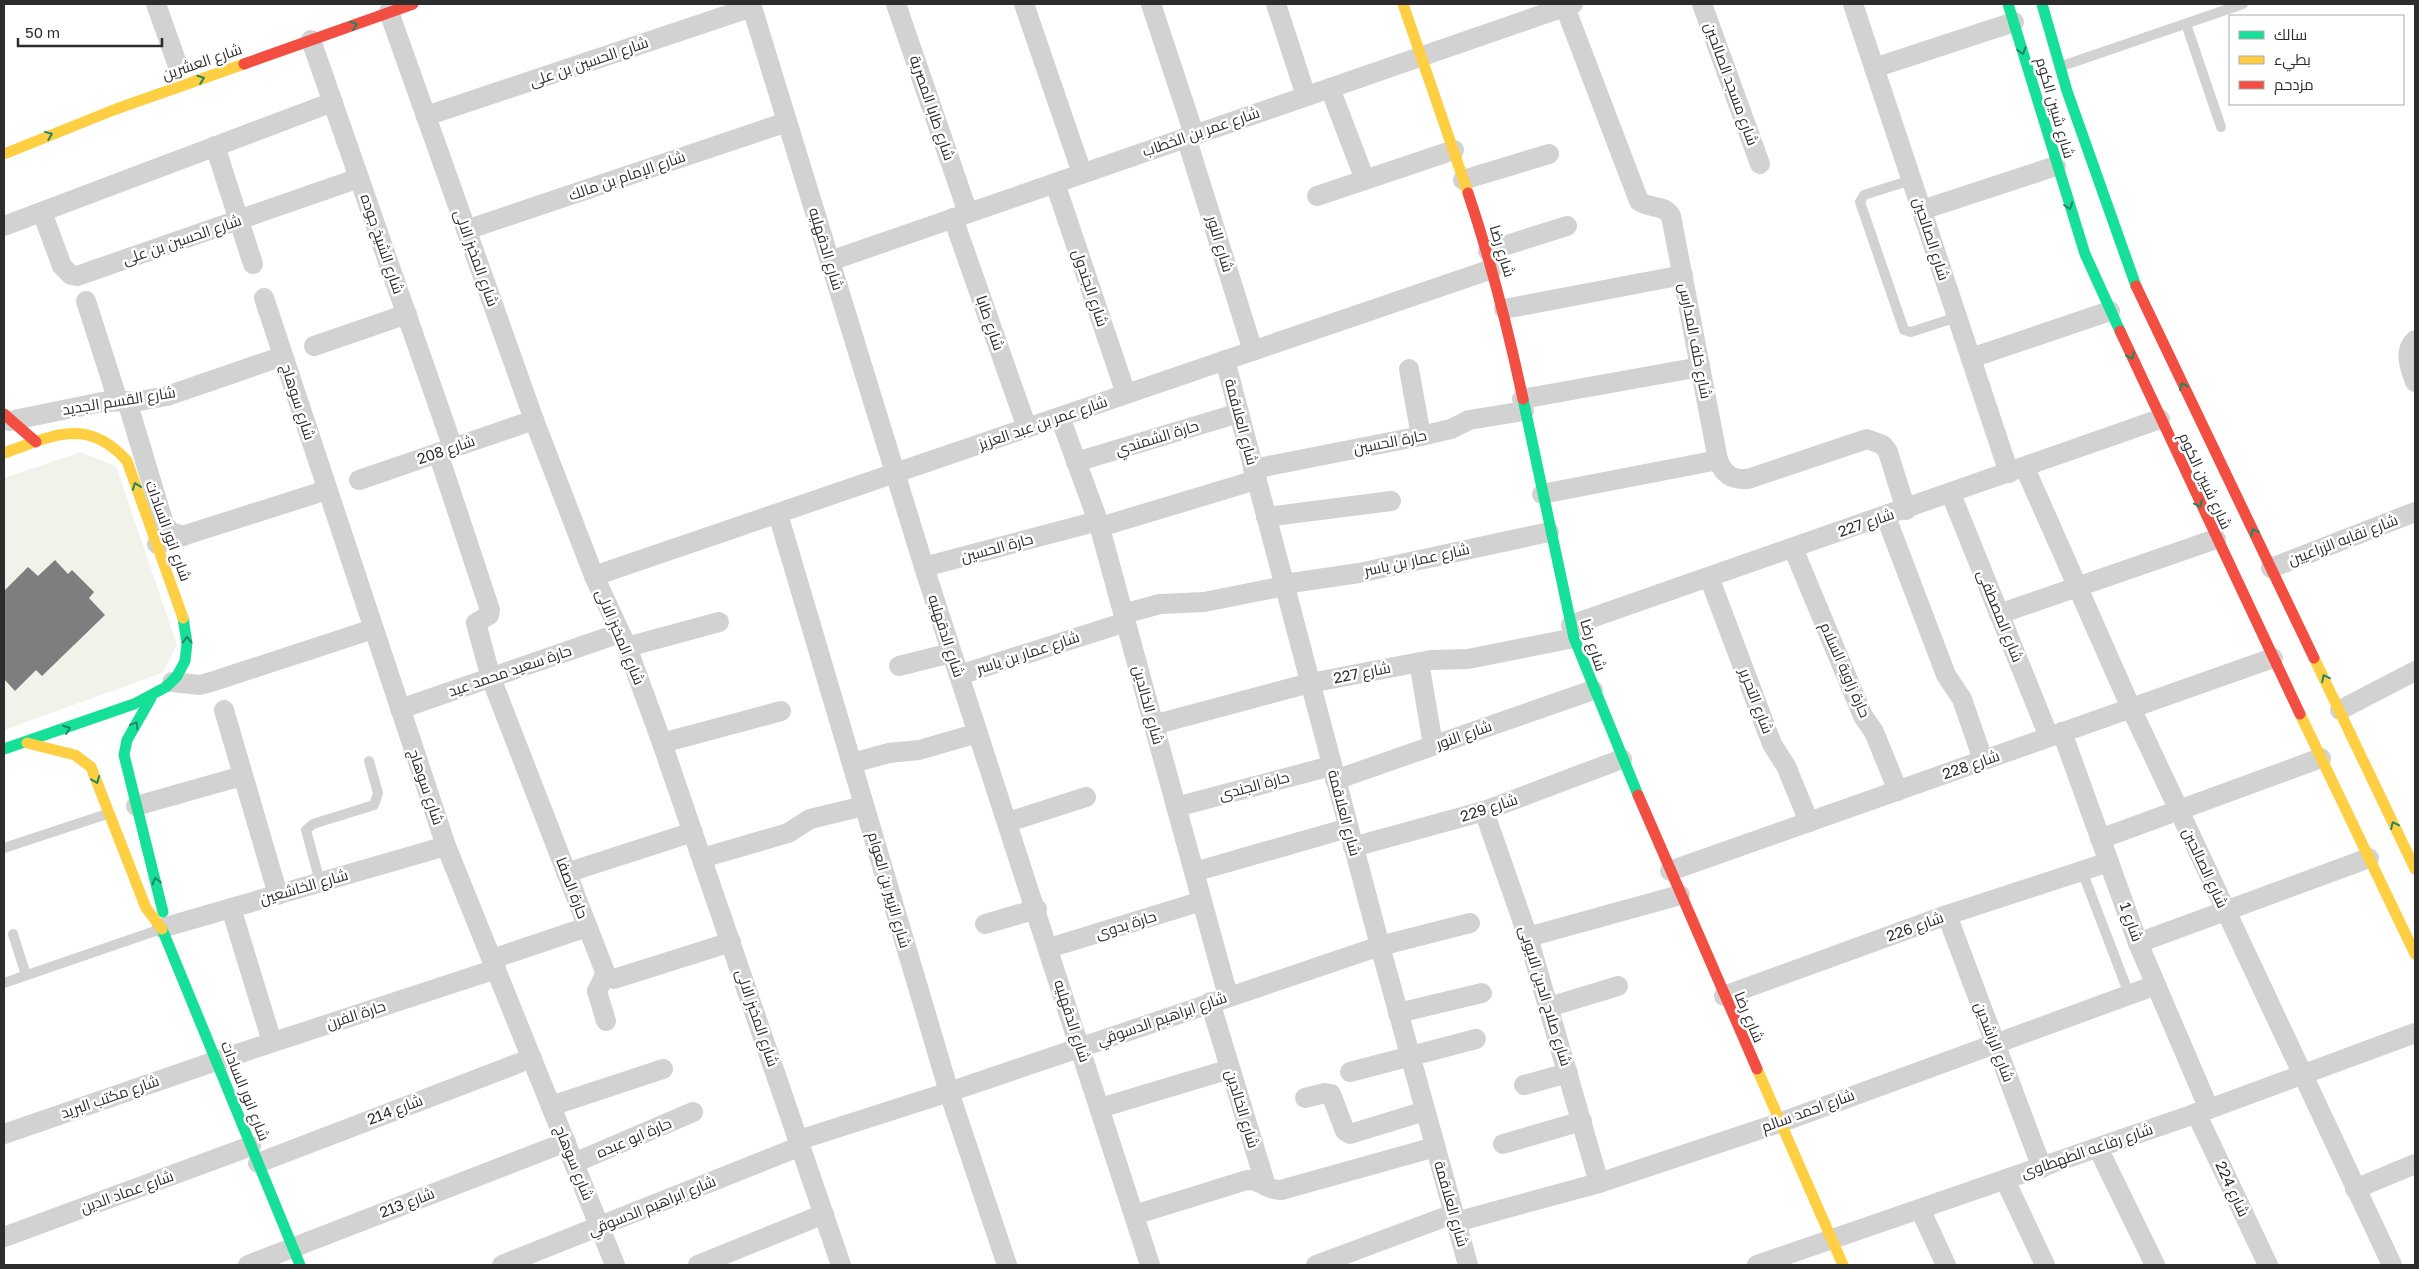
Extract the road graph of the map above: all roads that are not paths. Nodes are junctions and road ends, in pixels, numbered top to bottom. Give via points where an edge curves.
1 (156, 4) edge
2 (413, 4) edge
3 (896, 4) edge
4 (1024, 4) edge
5 (1152, 4) edge
6 (1276, 4) edge
7 (1403, 4) edge
8 (1702, 4) edge
9 (1853, 4) edge
10 (2042, 4) edge
11 (2243, 4) edge
12 (752, 5) edge
13 (1569, 5) edge
14 (389, 12) junction
15 (1523, 12) edge
16 (2011, 13) edge
17 (2186, 24) junction
18 (311, 40) junction
19 (1422, 56) junction
20 (2060, 67) junction
21 (1874, 68) junction
22 (179, 69) dead end
23 (1330, 88) junction
24 (1306, 96) junction
25 (333, 102) junction
26 (426, 116) junction
27 (787, 122) junction
28 (2221, 127) dead end
29 (1190, 136) junction
30 (215, 146) junction
31 (1454, 150) junction
32 (4, 154) edge
33 (1549, 154) dead end
34 (1760, 164) dead end
35 (2056, 166) junction
36 (1082, 173) junction
37 (359, 178) junction
38 (1365, 180) junction
39 (1463, 180) junction
40 (1911, 180) junction
41 (1054, 183) junction
42 (1317, 196) dead end
43 (1922, 210) junction
44 (42, 212) junction
45 (961, 215) junction
46 (239, 220) junction
47 (4, 226) edge
48 (1567, 226) dead end
49 (466, 230) junction
50 (1490, 260) junction
51 (830, 261) junction
52 (253, 264) dead end
53 (1683, 276) junction
54 (264, 298) dead end
55 (86, 301) dead end
56 (1504, 309) junction
57 (2110, 311) junction
58 (407, 314) junction
59 (1957, 317) junction
60 (2415, 340) edge
61 (314, 346) dead end
62 (1253, 351) junction
63 (283, 356) junction
64 (1971, 358) junction
65 (1224, 360) junction
66 (1700, 367) junction
67 (1409, 369) dead end
68 (2415, 382) edge
69 (1126, 394) junction
70 (122, 401) junction
71 (1523, 405) junction
72 (1238, 413) junction
73 (6, 417) edge
74 (1060, 417) junction
75 (2160, 419) junction
76 (534, 420) junction
77 (1027, 428) junction
78 (1421, 436) junction
79 (36, 442) junction
80 (445, 450) junction
81 (4, 453) edge
82 (1718, 460) junction
83 (1076, 462) junction
84 (2017, 470) junction
85 (895, 474) junction
86 (1255, 474) junction
87 (359, 480) dead end
88 (327, 490) junction
89 (1542, 494) junction
90 (1951, 494) junction
91 (1391, 501) dead end
92 (1906, 510) junction
93 (2415, 512) edge
94 (778, 514) junction
95 (1266, 517) junction
96 (1886, 517) junction
97 (1099, 524) junction
98 (1549, 532) junction
99 (184, 536) junction
100 (2216, 539) junction
101 (157, 544) junction
102 (1793, 548) junction
103 (924, 567) junction
104 (2272, 568) junction
105 (594, 576) junction
106 (1709, 577) junction
107 (1284, 585) junction
108 (2077, 587) junction
109 (1999, 614) junction
110 (1124, 618) junction
111 (719, 622) dead end
112 (373, 629) junction
113 (1572, 632) junction
114 (624, 640) junction
115 (951, 653) junction
116 (2273, 658) junction
117 (1419, 662) junction
118 (899, 666) dead end
119 (2415, 671) edge
120 (958, 675) junction
121 (491, 678) junction
122 (172, 682) junction
123 (1310, 683) junction
124 (1593, 690) junction
125 (151, 698) junction
126 (2131, 708) junction
127 (400, 709) junction
128 (224, 710) dead end
129 (2340, 710) junction
130 (781, 711) dead end
131 (1154, 724) junction
132 (978, 734) junction
133 (2055, 735) junction
134 (27, 742) junction
135 (662, 743) junction
136 (1433, 745) junction
137 (4, 749) edge
138 (2321, 758) junction
139 (1622, 759) junction
140 (1983, 760) junction
141 (368, 761) dead end
142 (852, 763) junction
143 (1333, 773) junction
144 (242, 776) junction
145 (1898, 790) junction
146 (1086, 797) dead end
147 (136, 806) junction
148 (864, 806) junction
149 (1176, 807) junction
150 (2178, 810) junction
151 (1484, 811) junction
152 (109, 813) junction
153 (1008, 822) junction
154 (1809, 822) junction
155 (693, 832) junction
156 (1351, 838) junction
157 (2100, 839) junction
158 (446, 846) junction
159 (4, 848) edge
160 (702, 858) junction
161 (2369, 858) junction
162 (2109, 862) junction
163 (2415, 869) edge
164 (1670, 871) junction
165 (2082, 871) junction
166 (1194, 872) junction
167 (566, 873) junction
168 (320, 882) junction
169 (278, 895) junction
170 (1680, 895) junction
171 (1202, 901) junction
172 (231, 908) junction
173 (1037, 909) junction
174 (2225, 911) junction
175 (1947, 915) junction
176 (1470, 923) dead end
177 (985, 924) dead end
178 (587, 927) junction
179 (162, 928) junction
180 (13, 934) dead end
181 (1528, 937) junction
182 (731, 942) junction
183 (2138, 943) junction
184 (1380, 946) junction
185 (1049, 948) junction
186 (2415, 954) edge
187 (494, 964) junction
188 (26, 975) junction
189 (605, 975) junction
190 (4, 983) edge
191 (2156, 985) junction
192 (1618, 986) dead end
193 (1482, 993) dead end
194 (2129, 994) junction
195 (1724, 996) junction
196 (1219, 999) junction
197 (1548, 1007) junction
198 (1398, 1013) junction
199 (606, 1021) dead end
200 (2415, 1033) edge
201 (1476, 1040) dead end
202 (272, 1042) junction
203 (1995, 1043) junction
204 (1081, 1047) junction
205 (1410, 1056) junction
206 (532, 1058) junction
207 (216, 1060) junction
208 (663, 1069) dead end
209 (1230, 1069) junction
210 (1350, 1072) dead end
211 (1568, 1073) junction
212 (2302, 1075) junction
213 (1524, 1085) dead end
214 (949, 1092) junction
215 (1304, 1098) dead end
216 (551, 1106) junction
217 (1100, 1108) junction
218 (1425, 1111) junction
219 (2202, 1111) junction
220 (693, 1112) dead end
221 (1582, 1121) junction
222 (1779, 1122) junction
223 (4, 1134) edge
224 (566, 1142) junction
225 (800, 1143) junction
226 (1503, 1144) dead end
227 (1435, 1147) junction
228 (2098, 1148) junction
229 (255, 1154) junction
230 (574, 1163) junction
231 (2415, 1164) edge
232 (2042, 1168) junction
233 (2005, 1180) junction
234 (1599, 1183) junction
235 (1266, 1186) junction
236 (2355, 1189) junction
237 (1920, 1209) junction
238 (824, 1214) junction
239 (1134, 1215) junction
240 (1454, 1218) junction
241 (600, 1226) junction
242 (4, 1237) edge
243 (1831, 1240) junction
244 (296, 1256) edge
245 (248, 1265) edge
246 (502, 1265) edge
247 (615, 1265) edge
248 (698, 1265) edge
249 (841, 1265) edge
250 (1007, 1265) edge
251 (1150, 1265) edge
252 (1316, 1265) edge
253 (1468, 1265) edge
254 (1758, 1265) edge
255 (1843, 1265) edge
256 (1946, 1265) edge
257 (2045, 1265) edge
258 (2155, 1265) edge
259 (2268, 1265) edge
260 (2392, 1265) edge

1 - 22 street
2 - 14 street, شارع العشرين
3 - 45 street, شارع طابا المصرية
4 - 36 street
5 - 29 street, شارع النور
6 - 24 street
7 - 19 street, شارع رضا
8 - 34 street, شارع مسجد الصالحين
9 - 21 street, شارع الصالحين
10 - 20 street, شارع شبين الكوم
11 - 17 lane
12 - 26 street, شارع الحسين بن على
12 - 27 street, شارع الدقهليه
13 - 15 street, شارع عمر بن الخطاب
13 - 53 street, شارع خلف المدارس via 1639,200 1663,208 1671,216
18 -> 14 street, شارع العشرين
14 - 26 street, شارع المخبز الالى
15 - 19 street, شارع عمر بن الخطاب
16 - 21 street
16 -> 35 street, شارع شبين الكوم
17 - 20 lane
17 - 28 lane
18 - 25 street, شارع الشيخ جوده
32 -> 18 street, شارع العشرين via 116,109
19 - 23 street, شارع عمر بن الخطاب
19 - 31 street, شارع رضا
104 -> 20 street, شارع شبين الكوم via 2130,273
21 - 40 street, شارع الصالحين
23 - 24 street, شارع عمر بن الخطاب
23 - 38 street
24 - 29 street, شارع عمر بن الخطاب
25 - 30 street
25 - 37 street, شارع الشيخ جوده
26 - 49 street, شارع المخبز الالى
27 - 49 street, شارع الإمام بن مالك
27 - 51 street, شارع الدقهليه
29 - 36 street, شارع عمر بن الخطاب
29 - 62 street, شارع النور
30 - 44 street
30 - 46 street
31 - 38 street
31 - 39 street, شارع رضا
33 - 39 street
35 - 43 street
35 -> 57 street, شارع شبين الكوم via 2085,254
36 - 41 street, شارع عمر بن الخطاب
37 - 46 street, شارع الحسين بن على
37 - 58 street, شارع الشيخ جوده
38 - 42 street
39 - 50 street, شارع رضا
40 - 43 street, شارع الصالحين
40 - 59 lane via 1864,196 1860,202 1904,330 1911,332
41 - 45 street, شارع عمر بن الخطاب
41 - 69 street, شارع الجندول
43 - 59 street, شارع الصالحين
44 - 46 street, شارع الحسين بن على via 62,266 71,275 78,276
44 - 47 street
45 - 51 street, شارع عمر بن الخطاب
45 - 77 street, شارع طابا
46 - 52 street
48 - 50 street, شارع عمر بن عبد العزيز
49 - 76 street, شارع المخبز الالى
50 - 56 street, شارع رضا
50 - 62 street, شارع عمر بن عبد العزيز
51 - 85 street, شارع الدقهليه
53 - 56 street
53 - 66 street, شارع خلف المدارس
54 - 63 street, شارع سوهاج
55 - 70 street
56 - 71 street, شارع رضا
57 - 64 street
57 -> 75 street, شارع شبين الكوم
58 - 61 street
58 - 80 street, شارع الشيخ جوده
59 - 64 street, شارع الصالحين
60 - 68 street via 2408,350
62 - 65 street, شارع عمر بن عبد العزيز
63 - 70 street, شارع القسم الجديد via 167,396
63 - 88 street, شارع سوهاج
64 - 84 street, شارع الصالحين
65 - 69 street, شارع عمر بن عبد العزيز
65 - 72 street, شارع العلاقمة
66 - 71 street, حارة الحسين
66 - 82 street, شارع خلف المدارس
67 - 78 street
69 - 74 street, شارع عمر بن عبد العزيز
70 - 73 street, شارع القسم الجديد
70 - 99 street via 164,524 171,532
71 - 78 street, حارة الحسين
71 - 89 street, شارع رضا
72 - 83 street, حارة الشمندي
72 - 86 street, شارع العلاقمة
73 - 79 street
74 - 77 street, شارع عمر بن عبد العزيز
74 - 83 street, شارع الخالدين
75 - 84 street, شارع 227
75 -> 100 street, شارع شبين الكوم
76 - 80 street, شارع 208
76 - 105 street, شارع المخبز الالى
77 - 85 street, شارع عمر بن عبد العزيز
78 - 86 street, حارة الحسين
79 - 81 street, شارع انور السادات
101 -> 79 street, شارع انور السادات via 127,461 115,447 99,436 87,433 61,434
80 - 87 street, شارع 208
80 - 121 street, شارع الشيخ جوده via 491,612 476,623
82 - 89 street
82 - 92 street, شارع خلف المدارس via 1728,476 1748,479 1859,440 1876,440 1888,452
83 - 97 street, شارع الخالدين
84 - 90 street, شارع 227
84 - 108 street, شارع الصالحين
85 - 94 street, شارع عمر بن عبد العزيز
85 - 103 street, شارع الدقهليه
86 - 95 street, شارع العلاقمة
86 - 97 street, حارة الحسين
88 - 99 street
88 - 112 street, شارع سوهاج
89 - 98 street, شارع رضا
90 - 92 street, شارع 227
90 - 109 street, شارع المصطفى
91 - 95 street
92 - 96 street, شارع 227
93 - 104 street, شارع نقابه الزراعيين
94 - 105 street, شارع عمر بن عبد العزيز
94 - 142 street, شارع الزبير بن العوام
95 - 107 street, شارع العلاقمة
96 - 102 street, شارع 227
96 - 140 street via 1946,675 1962,698
97 - 103 street, حارة الحسين
97 - 110 street, شارع الخالدين
98 - 107 street, شارع عمار بن ياسر via 1358,573
98 - 113 street, شارع رضا
99 - 101 street
100 - 108 street
100 - 116 street, شارع شبين الكوم
122 -> 101 street, شارع انور السادات via 185,660 187,633
102 - 106 street, شارع 227
102 - 145 street, حارة زاوية السلام via 1863,716 1874,732
103 - 115 street, شارع الدقهليه
129 -> 104 street, شارع شبين الكوم
105 - 114 street, شارع المخبز الالى
106 - 113 street, شارع 227
106 - 154 street, شارع التحرير via 1772,744 1786,766
107 - 110 street, شارع عمار بن ياسر via 1204,602 1160,604
107 - 123 street, شارع العلاقمة
108 - 109 street
108 - 126 street, شارع الصالحين
109 - 133 street, شارع المصطفى
110 - 120 street, شارع عمار بن ياسر
110 - 131 street, شارع الخالدين
111 - 114 street, حارة سعيد محمد عيد
112 - 122 street via 207,683 186,685
112 - 127 street, شارع سوهاج
113 - 117 street, شارع 227 via 1468,659
113 - 124 street, شارع رضا
114 - 121 street, حارة سعيد محمد عيد
114 - 135 street, شارع المخبز الالى
115 - 118 street
115 - 120 street, شارع الدقهليه
116 - 126 street, شارع 228
116 - 138 street, شارع شبين الكوم
117 - 123 street, شارع 227
117 - 136 street
119 - 129 street
120 - 132 street, شارع الدقهليه
121 - 127 street, حارة سعيد محمد عيد
121 - 167 street, حارة الصفا
122 - 125 street, شارع انور السادات
123 - 131 street, شارع 227
123 - 143 street, شارع العلاقمة
124 - 136 street, شارع النور
124 - 139 street, شارع رضا
134 -> 125 street, شارع انور السادات
147 -> 125 street, شارع انور السادات via 124,747
126 - 133 street, شارع 228
126 - 150 street, شارع الصالحين
127 - 158 street, شارع سوهاج
128 - 144 street
163 -> 129 street, شارع شبين الكوم
130 - 135 street
131 - 149 street, شارع الخالدين
132 - 142 street
132 - 153 street, شارع الدقهليه
133 - 140 street, شارع 228
133 - 157 street, شارع 1
134 - 137 street, شارع انور السادات
134 -> 152 street, شارع انور السادات via 81,758 91,767
135 - 155 street, شارع المخبز الالى
136 - 143 street, شارع النور
138 - 150 street
138 - 161 street, شارع شبين الكوم
139 - 151 street, شارع 229
139 - 164 street, شارع رضا
140 - 145 street, شارع 228
141 - 168 lane via 378,793 374,805 313,824 306,830
142 - 148 street, شارع الزبير بن العوام
143 - 149 street, حارة الجندى
143 - 156 street, شارع العلاقمة
144 - 147 street
144 - 169 street
145 - 154 street, شارع 228
146 - 153 street
179 -> 147 street, شارع انور السادات via 162,907
148 - 160 street via 810,819 788,833
148 - 214 street, شارع الزبير بن العوام
149 - 166 street, شارع الخالدين
150 - 157 street
150 - 174 street, شارع الصالحين
151 - 156 street, شارع 229
151 - 181 street, شارع صلاح الدين الايوبى
152 - 159 lane
152 - 179 street, شارع انور السادات via 148,912
153 - 173 street, شارع الدقهليه
154 - 164 street, شارع 228
155 - 160 street, شارع المخبز الالى
155 - 167 street
156 - 166 street, شارع 229
156 - 184 street, شارع العلاقمة
157 - 162 street, شارع 1
158 - 168 street, شارع الخاشعين
158 - 187 street, شارع سوهاج
160 - 182 street, شارع المخبز الالى
161 - 174 street
161 - 186 street, شارع شبين الكوم
162 - 165 street, شارع 226
162 - 183 street, شارع 1
164 - 170 street, شارع رضا
165 - 175 street, شارع 226
165 - 194 lane
166 - 171 street, شارع الخالدين
167 - 178 street, حارة الصفا
168 - 169 street, شارع الخاشعين
169 - 172 street, شارع الخاشعين
170 - 181 street
170 - 195 street, شارع رضا
171 - 185 street, حارة بدوى
171 - 196 street, شارع الخالدين
172 - 179 street, شارع الخاشعين
172 - 202 street
173 - 177 street
173 - 185 street, شارع الدقهليه
174 - 183 street
174 - 212 street, شارع الصالحين
175 - 195 street, شارع 226
175 - 203 street, شارع الراشدين
176 - 184 street, شارع ابراهيم الدسوقي
178 - 187 street, حارة الفرن
178 - 189 street, حارة الصفا
179 - 188 lane
179 - 207 street, شارع انور السادات
180 - 188 lane
181 - 197 street, شارع صلاح الدين الايوبى
182 - 189 street via 614,979
182 - 225 street, شارع المخبز الالى
183 - 191 street, شارع 1
184 - 196 street, شارع ابراهيم الدسوقي
184 - 198 street, شارع العلاقمة
185 - 204 street, شارع الدقهليه
187 - 202 street, حارة الفرن
187 - 206 street, شارع سوهاج
188 - 190 lane
189 - 199 street via 597,991
191 - 194 street, شارع احمد سالم
191 - 219 street, شارع 1
192 - 197 street
193 - 198 street
194 - 203 street, شارع احمد سالم
195 - 222 street, شارع رضا
196 - 204 street, شارع ابراهيم الدسوقي
196 - 209 street, شارع الخالدين
197 - 211 street, شارع صلاح الدين الايوبى
198 - 205 street, شارع العلاقمة
200 - 212 street, شارع رفاعه الطهطاوى
201 - 205 street
202 - 207 street, حارة الفرن
203 - 222 street, شارع احمد سالم
203 - 232 street, شارع الراشدين
204 - 214 street, شارع ابراهيم الدسوقي
204 - 217 street, شارع الدقهليه
205 - 210 street
205 - 218 street, شارع العلاقمة
206 - 216 street, شارع سوهاج
206 - 229 street, شارع 214
207 - 223 street, شارع مكتب البريد
207 - 229 street, شارع انور السادات
208 - 216 street
209 - 217 street
209 - 235 street, شارع الخالدين
211 - 213 street
211 - 221 street, شارع صلاح الدين الايوبى
212 - 219 street, شارع رفاعه الطهطاوى
212 - 236 street, شارع الصالحين
214 - 225 street, شارع ابراهيم الدسوقي
214 - 250 street, شارع الزبير بن العوام
215 - 218 street via 1331,1094 1345,1131 1350,1134
216 - 224 street, شارع سوهاج
217 - 239 street, شارع الدقهليه
218 - 227 street, شارع العلاقمة
219 - 228 street, شارع رفاعه الطهطاوى
219 - 259 street, شارع 224
220 - 230 street, حارة ابو عبده
221 - 226 street
221 - 234 street, شارع صلاح الدين الايوبى
222 - 234 street, شارع احمد سالم
222 - 243 street, شارع رضا
224 - 230 street, شارع سوهاج
224 - 244 street, شارع 213
225 - 238 street, شارع المخبز الالى
225 - 241 street, شارع ابراهيم الدسوقي
227 - 235 street via 1281,1190
227 - 240 street, شارع العلاقمة
228 - 232 street, شارع رفاعه الطهطاوى
228 - 258 street
229 - 242 street, شارع عماد الدين
229 - 244 street, شارع انور السادات
230 - 241 street, شارع سوهاج
231 - 236 street
232 - 233 street, شارع رفاعه الطهطاوى
233 - 237 street, شارع رفاعه الطهطاوى
233 - 257 street
234 - 240 street, شارع احمد سالم
235 - 239 street via 1256,1180 1247,1180
236 - 260 street, شارع الصالحين
237 - 243 street, شارع رفاعه الطهطاوى
237 - 256 street
238 - 248 street
238 - 249 street, شارع المخبز الالى
239 - 251 street, شارع الدقهليه
240 - 252 street, شارع احمد سالم
240 - 253 street, شارع العلاقمة
241 - 246 street, شارع ابراهيم الدسوقي
241 - 247 street, شارع سوهاج
243 - 254 street, شارع رفاعه الطهطاوى
243 - 255 street, شارع رضا
244 - 245 street, شارع 213

